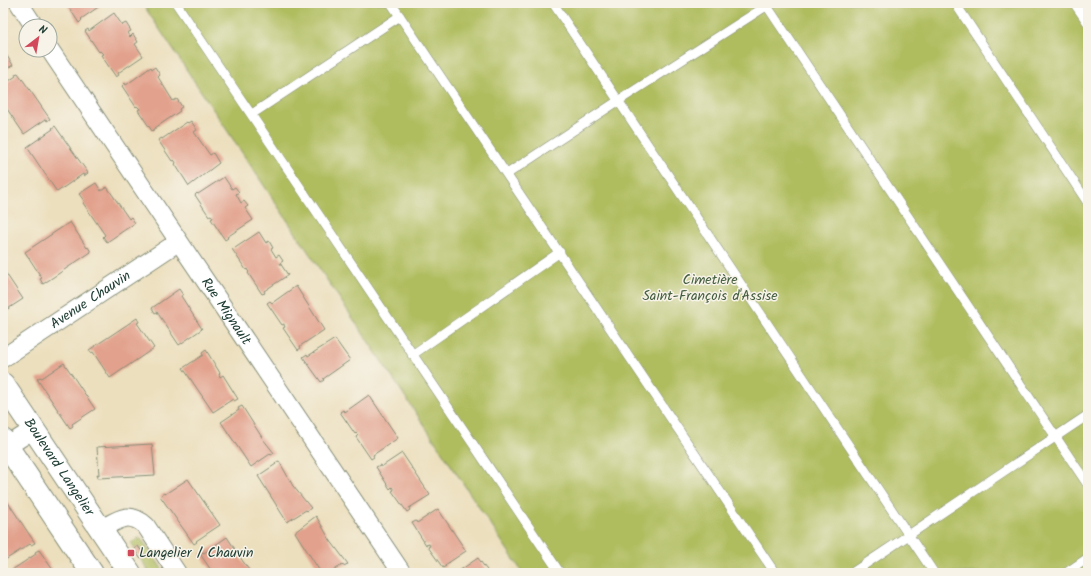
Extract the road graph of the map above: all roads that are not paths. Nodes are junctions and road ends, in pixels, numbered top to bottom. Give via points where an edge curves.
1 (19, 3) edge
2 (176, 3) edge
3 (391, 3) edge
4 (553, 3) edge
5 (955, 3) edge
6 (1074, 3) edge
7 (768, 4) edge
8 (400, 16) junction
9 (29, 18) edge
10 (1088, 23) edge
11 (55, 58) edge
12 (618, 101) junction
13 (252, 114) junction
14 (507, 174) junction
15 (1088, 203) edge
16 (178, 242) junction
17 (560, 252) junction
18 (412, 355) junction
19 (3, 358) edge
20 (3, 384) edge
21 (1088, 415) edge
22 (34, 429) junction
23 (1055, 437) junction
24 (4, 445) edge
25 (1088, 485) edge
26 (100, 530) junction
27 (909, 535) junction
28 (1088, 558) edge
29 (92, 573) edge
30 (130, 573) edge
31 (177, 573) edge
32 (402, 573) edge
33 (560, 573) edge
34 (776, 573) edge
35 (852, 573) edge
36 (934, 573) edge
37 (1066, 573) edge

1 - 9 street
2 - 13 lane
3 - 8 lane
4 - 12 lane
5 - 15 lane
6 - 10 lane
7 - 12 lane
7 - 23 lane
8 - 13 lane
8 - 14 lane
11 - 16 street, Rue Mignault
12 - 14 lane
12 - 27 lane
13 - 18 lane
14 - 17 lane
16 - 19 street, Avenue Chauvin
16 - 32 street, Rue Mignault
17 - 18 lane
17 - 34 lane
18 - 33 lane
20 - 22 main road, Boulevard Langelier
21 - 23 lane
22 - 24 street
22 - 26 main road, Boulevard Langelier
23 - 25 lane
23 - 27 lane
24 - 29 main road
26 - 30 main road, Boulevard Langelier
26 - 31 street, Boulevard Langelier via 128,516 139,520 146,526
27 - 35 lane
27 - 36 lane
28 - 37 lane

